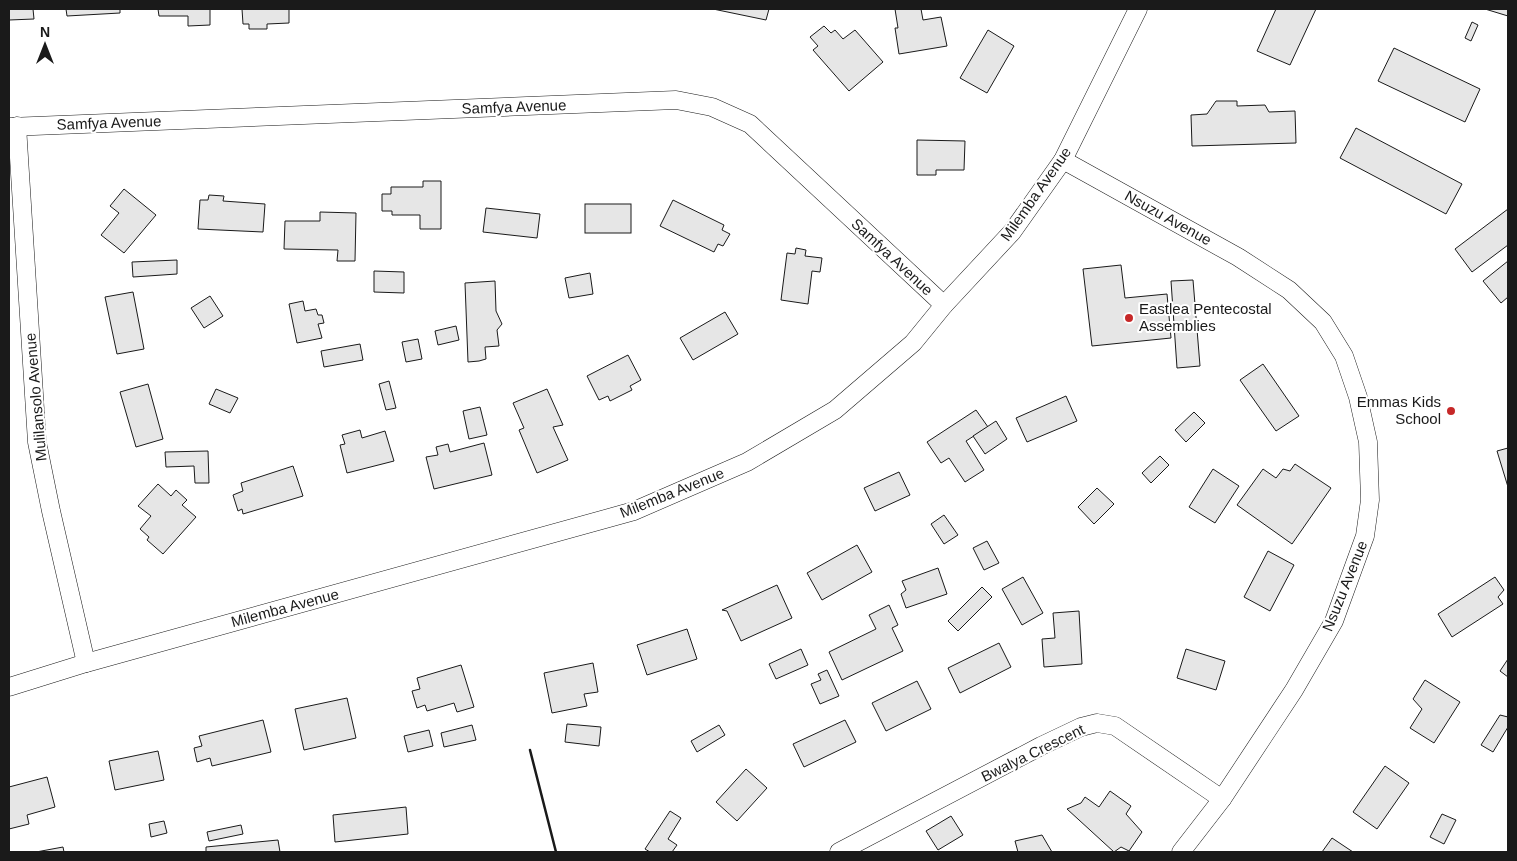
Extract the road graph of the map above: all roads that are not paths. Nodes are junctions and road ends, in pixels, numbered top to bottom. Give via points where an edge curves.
1 (1138, 9) edge
2 (13, 126) edge
3 (1063, 160) junction
4 (944, 305) junction
5 (86, 663) junction
6 (9, 687) edge
7 (1222, 799) junction
8 (839, 852) edge
9 (1180, 852) edge

1 - 3 street, Milemba Avenue
2 - 4 street, Samfya Avenue via 676,100 712,107 750,124
2 - 5 street, Mulilansolo Avenue via 37,442
3 - 4 street, Milemba Avenue via 1012,232
3 - 7 street, Nsuzu Avenue via 1238,257 1289,290 1323,322 1344,356 1358,397 1368,442 1370,500 1365,536 1334,621 1294,690
4 - 5 street, Milemba Avenue via 913,343 835,410 747,462 634,511
5 - 6 street, Milemba Avenue
7 - 8 street, Bwalya Crescent via 1115,726 1096,724 1081,727 1041,746
7 - 9 street, Nsuzu Avenue

